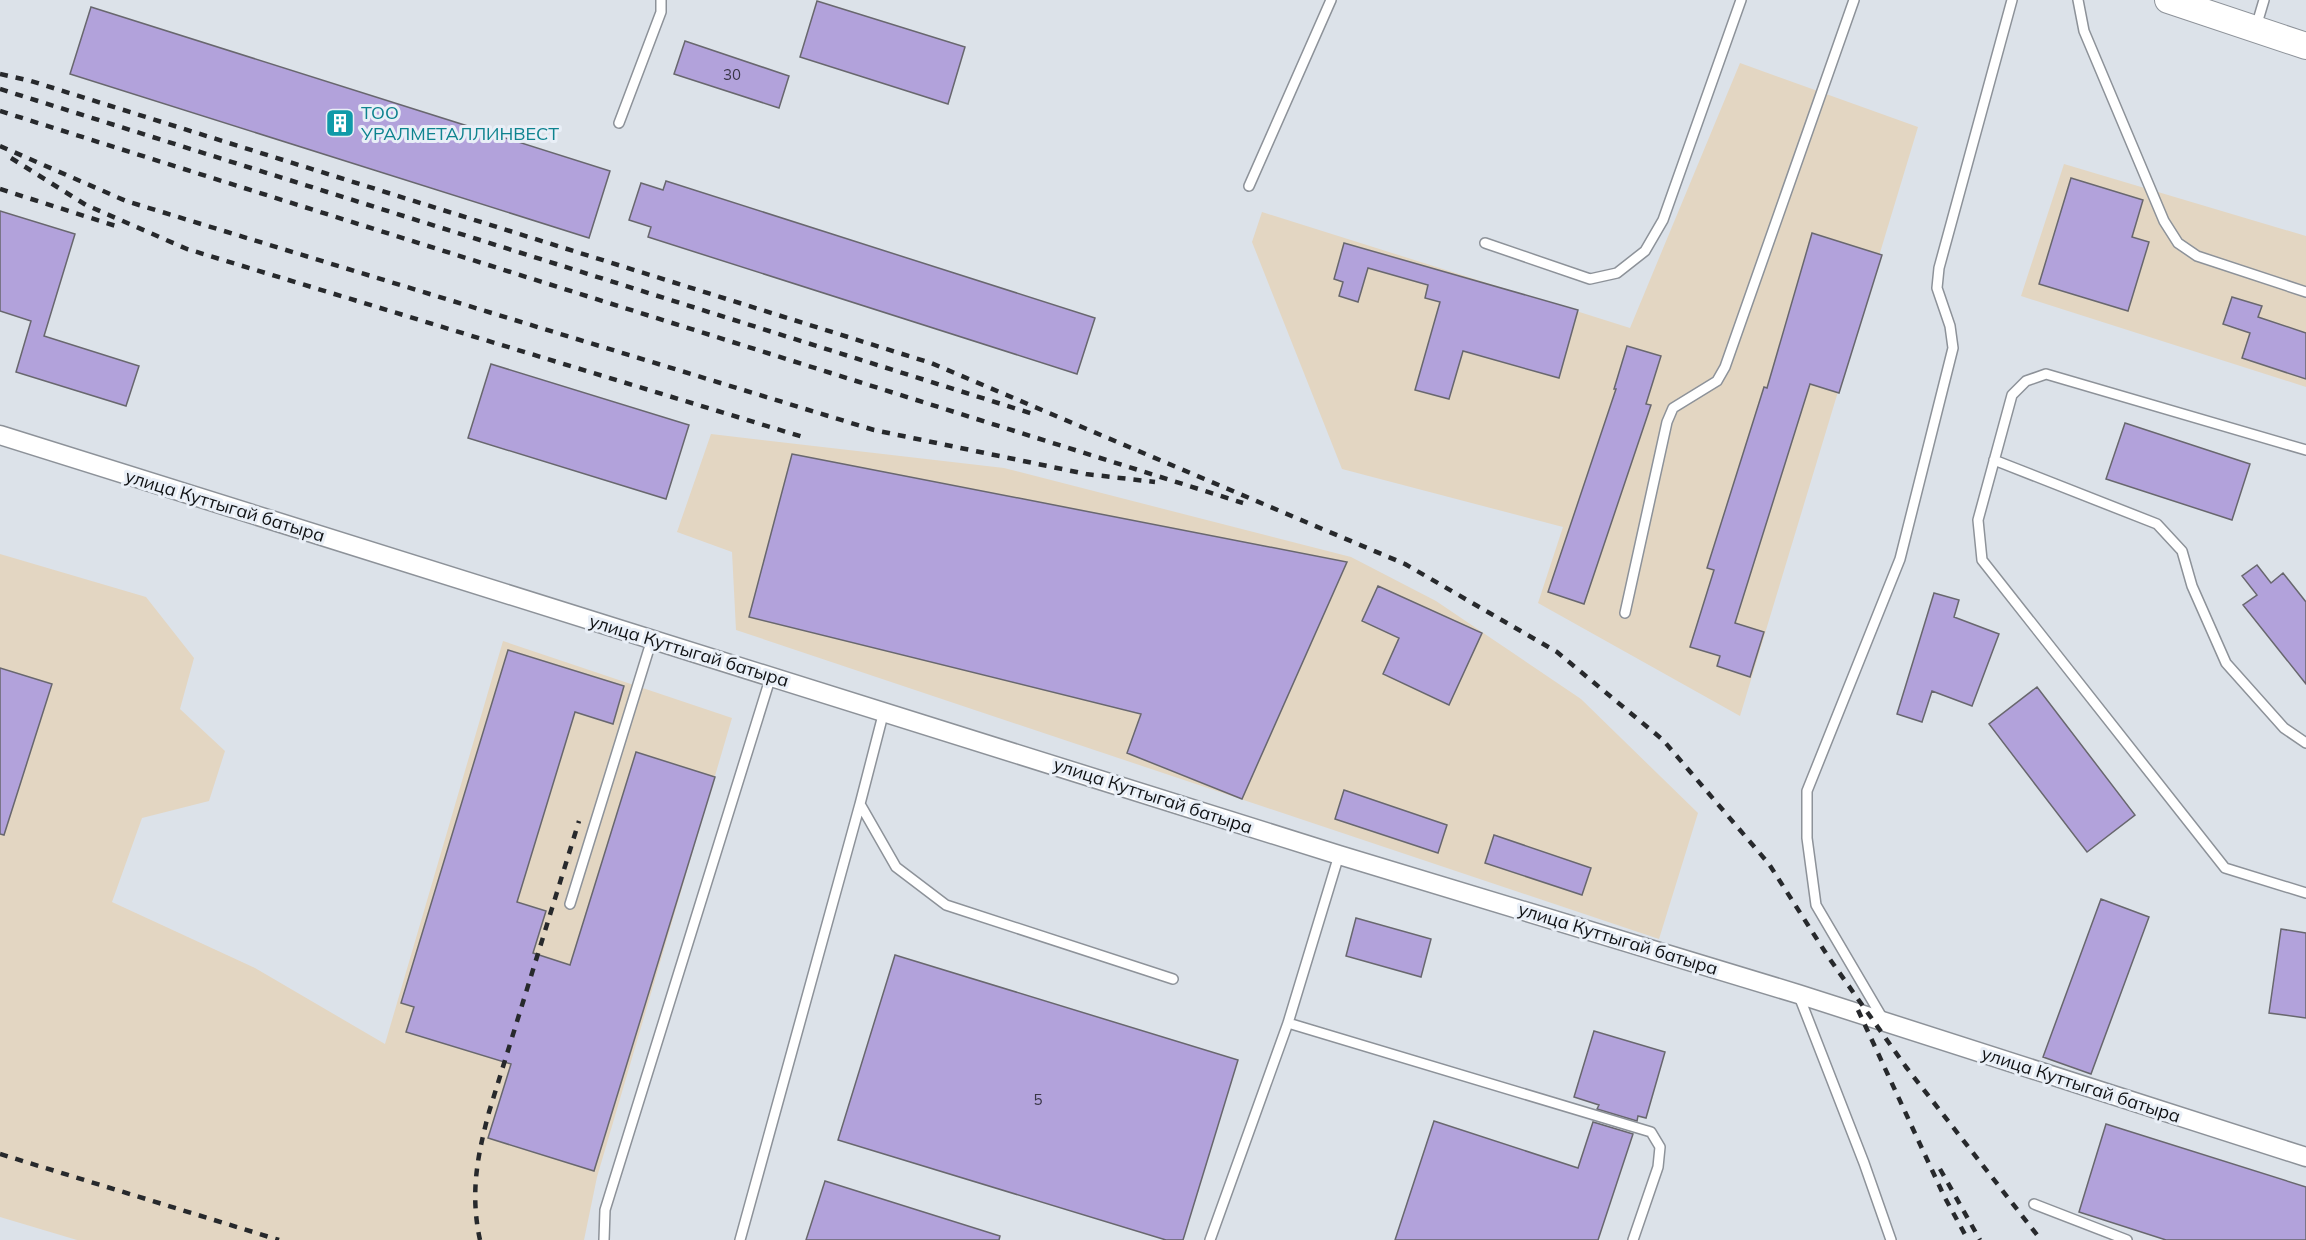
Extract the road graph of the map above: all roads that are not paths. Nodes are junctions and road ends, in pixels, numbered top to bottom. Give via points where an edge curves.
1 (661, 0) edge
2 (1331, 0) edge
3 (1742, 0) edge
4 (1854, 0) edge
5 (2012, 0) edge
6 (2078, 0) edge
7 (2168, 0) edge
8 (2264, 0) edge
9 (2255, 29) junction
10 (2306, 46) edge
11 (620, 123) dead end
12 (1249, 186) dead end
13 (1485, 243) dead end
14 (2306, 292) edge
15 (0, 435) edge
16 (2306, 450) edge
17 (1994, 460) junction
18 (1625, 613) dead end
19 (652, 639) junction
20 (771, 676) junction
21 (884, 711) junction
22 (2306, 743) edge
23 (860, 804) junction
24 (1339, 855) junction
25 (2306, 893) edge
26 (570, 904) dead end
27 (1173, 979) dead end
28 (1798, 993) junction
29 (1884, 1021) junction
30 (1288, 1023) junction
31 (2306, 1158) edge
32 (2034, 1204) dead end
33 (604, 1240) edge
34 (740, 1240) edge
35 (1210, 1240) edge
36 (1633, 1240) edge
37 (1891, 1240) edge
38 (2127, 1240) edge

1 - 11 lane via 661,12
2 - 12 lane
3 - 13 lane via 1663,220 1645,251 1617,273 1590,279
4 - 18 lane via 1725,367 1717,381 1673,408 1667,422
5 - 29 lane via 1939,268 1937,288 1953,348 1900,559 1807,791 1807,838 1816,905
6 - 14 lane via 2084,31 2164,221 2178,243 2197,256
7 - 9 main road
8 - 9 lane
9 - 10 main road
15 - 19 street, улица Куттыгай батыра
16 - 17 lane via 2046,374 2026,381 2012,395
17 - 22 lane via 2157,524 2182,551 2226,663 2284,728
17 - 25 lane via 1978,520 1982,560 2225,868
19 - 20 street, улица Куттыгай батыра
19 - 26 lane
20 - 21 street, улица Куттыгай батыра
20 - 33 lane via 605,1210
21 - 23 lane
21 - 24 street, улица Куттыгай батыра
23 - 27 lane via 896,867 946,905
23 - 34 lane
24 - 28 street, улица Куттыгай батыра
24 - 30 lane
28 - 29 street, улица Куттыгай батыра
28 - 37 lane
29 - 31 street, улица Куттыгай батыра
30 - 35 lane
30 - 36 lane via 1651,1132 1660,1148 1658,1167
32 - 38 lane

